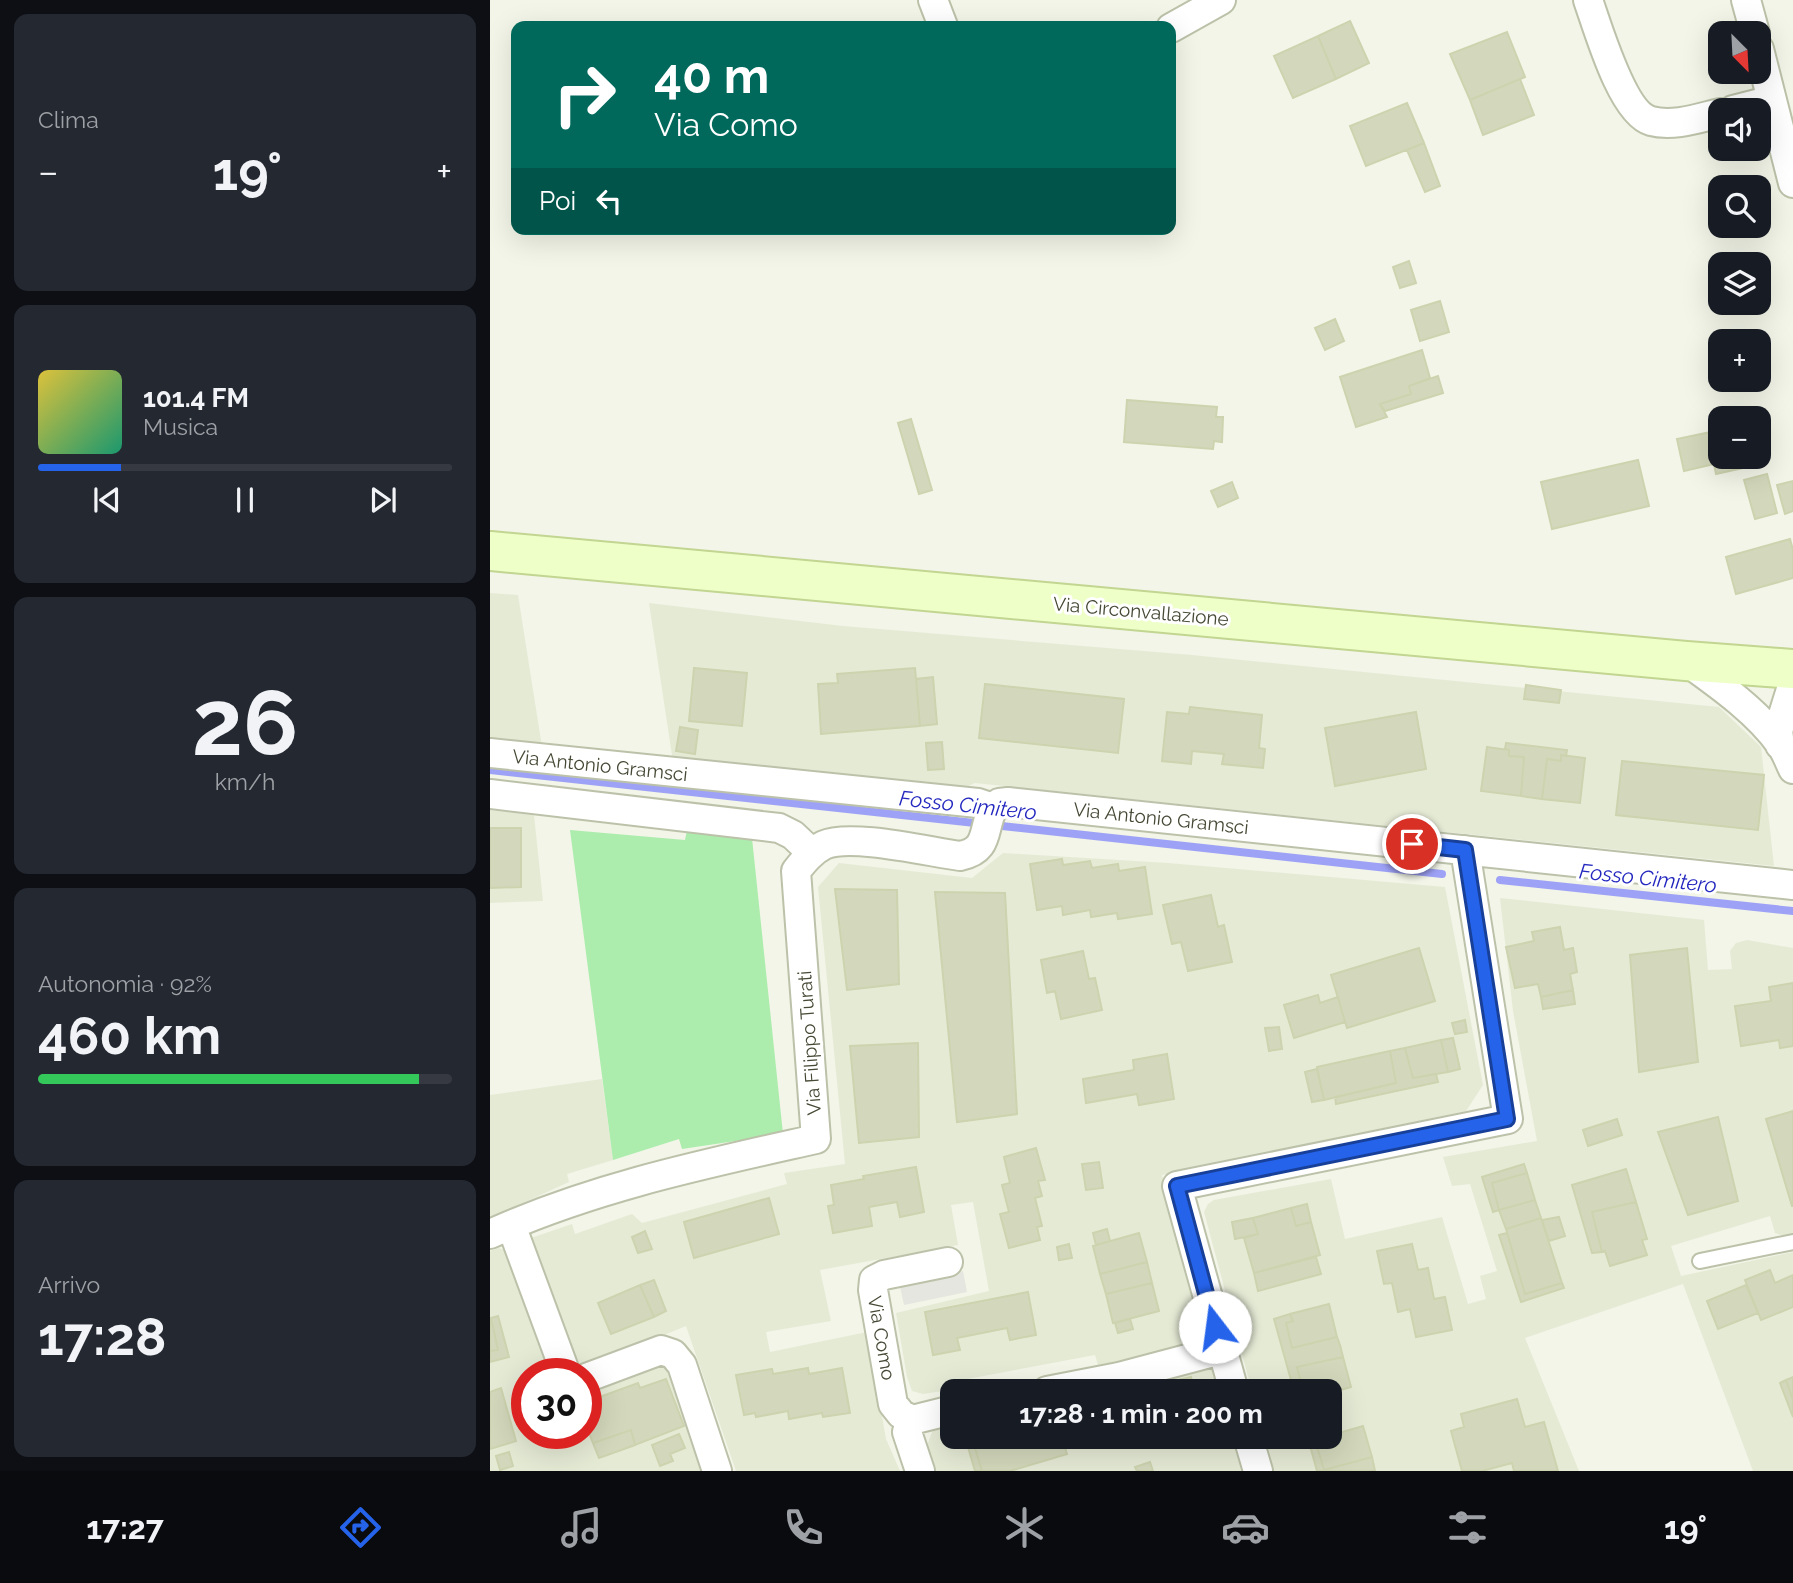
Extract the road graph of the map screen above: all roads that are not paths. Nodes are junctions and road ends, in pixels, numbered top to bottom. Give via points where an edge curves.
1 (933, 0) edge
2 (1221, 0) edge
3 (1588, 0) edge
4 (1746, 0) edge
5 (941, 21) edge
6 (1752, 21) edge
7 (1176, 25) edge
8 (1768, 84) edge
9 (1772, 100) joint
10 (1708, 116) edge
11 (1793, 183) edge
12 (490, 551) edge
13 (1686, 661) junction
14 (1793, 669) edge
15 (1793, 683) edge
16 (1780, 744) junction
17 (490, 753) edge
18 (1793, 769) edge
19 (490, 794) edge
20 (991, 812) junction
21 (1465, 850) junction
22 (812, 853) junction
23 (1793, 885) edge
24 (500, 1230) edge
25 (1793, 1242) edge
26 (1700, 1261) dead end
27 (948, 1262) dead end
28 (1221, 1350) junction
29 (559, 1358) edge
30 (602, 1372) edge
31 (1109, 1379) edge
32 (1230, 1379) edge
33 (940, 1413) edge
34 (912, 1420) junction
35 (1252, 1449) edge
36 (717, 1471) edge
37 (920, 1471) edge
38 (1258, 1471) edge

1 - 5 street
2 - 7 street
3 - 10 street via 1615,72 1641,118 1681,122
4 - 6 street
8 - 9 street
9 - 11 street
12 - 13 main road, Via Circonvallazione
13 - 14 main road, Via Circonvallazione
13 - 16 street via 1722,687
15 - 16 street via 1778,732
16 - 18 street
17 - 20 street, Via Antonio Gramsci via 978,803
19 - 22 street via 779,828
20 - 21 street, Via Antonio Gramsci via 999,803 1008,802
20 - 22 street via 982,844 973,854 848,840
21 - 23 street, Via Antonio Gramsci
21 - 28 street via 1507,1119 1177,1186
22 - 24 street, Via Filippo Turati via 796,871 816,1139 654,1176
24 - 29 street, Via Filippo Turati
25 - 26 lane
27 - 34 street, Via Como via 874,1280 893,1404
28 - 31 street
28 - 32 street
30 - 36 street via 661,1350 673,1354 682,1365
33 - 34 street
34 - 37 street via 907,1432
35 - 38 street

